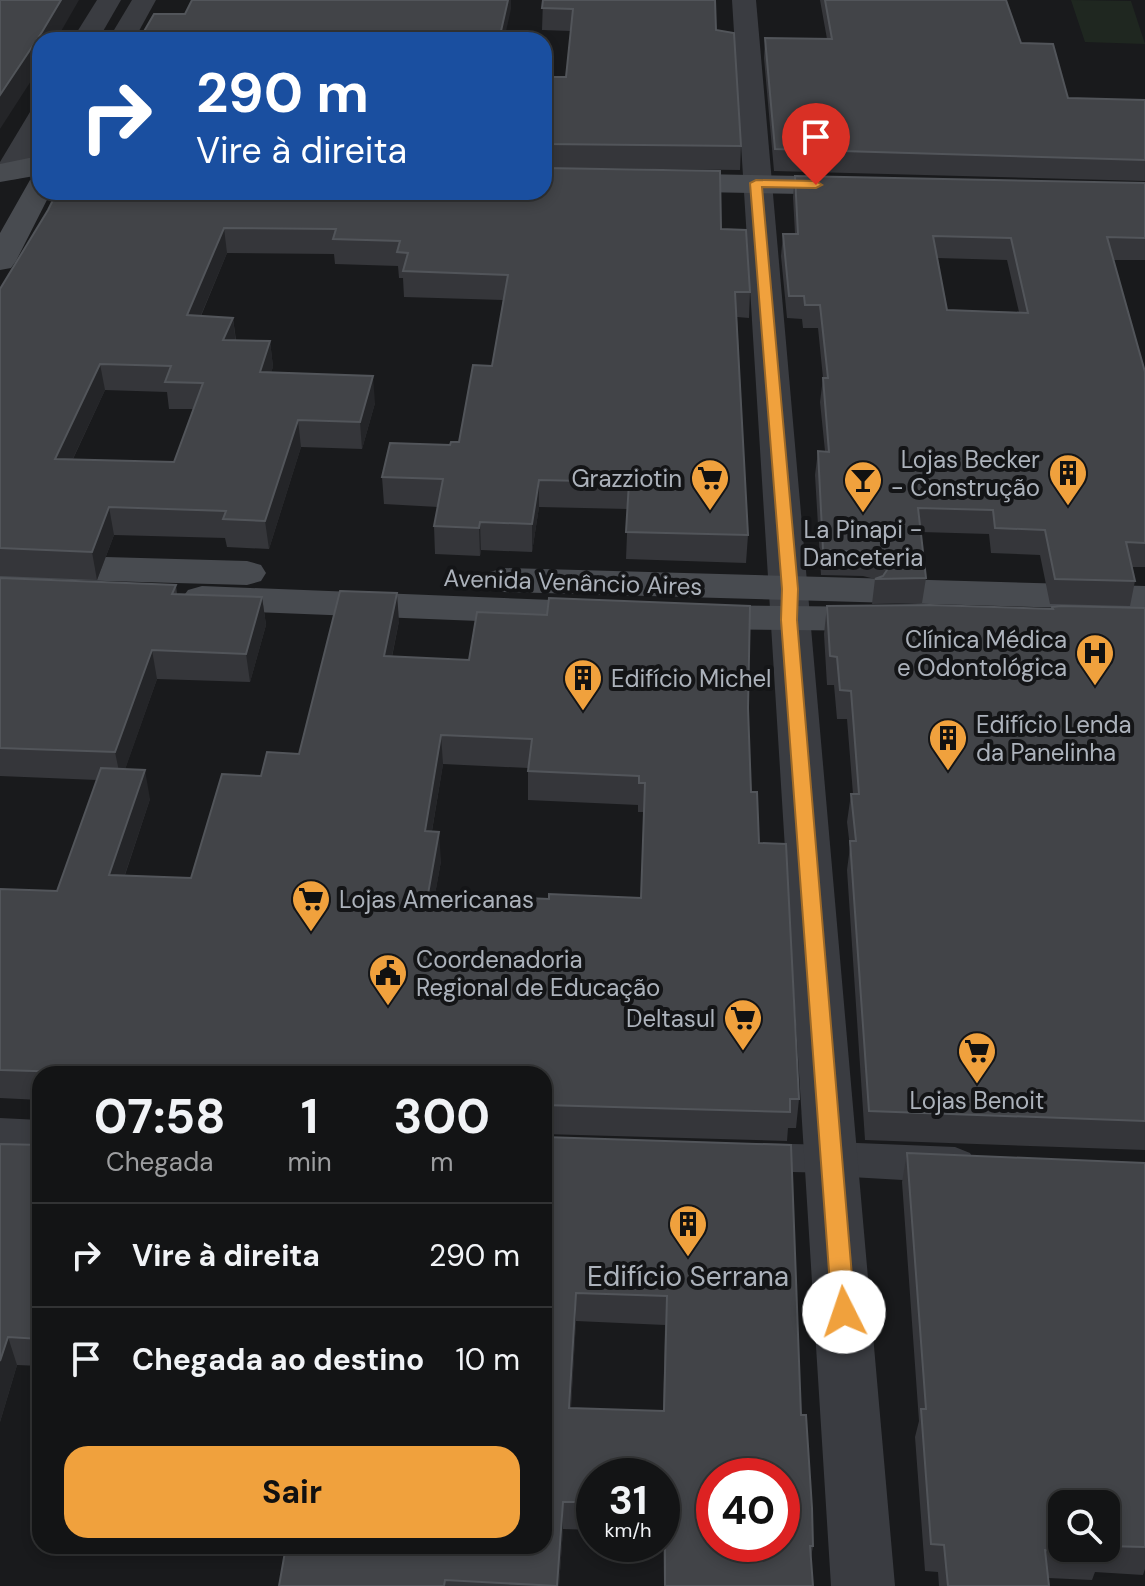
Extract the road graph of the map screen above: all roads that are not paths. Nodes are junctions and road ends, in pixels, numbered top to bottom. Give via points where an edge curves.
1 (109, 0) edge
2 (144, 0) edge
3 (744, 0) edge
4 (90, 32) edge
5 (126, 32) edge
6 (32, 131) edge
7 (32, 165) edge
8 (3, 177) edge
9 (32, 179) edge
10 (552, 180) edge
11 (756, 183) junction
12 (880, 186) edge
13 (33, 200) edge
14 (0, 261) edge
15 (0, 566) edge
16 (0, 591) edge
17 (622, 599) junction
18 (789, 604) junction
19 (1144, 605) edge
20 (0, 1131) edge
21 (32, 1133) edge
22 (726, 1156) edge
23 (833, 1159) junction
24 (987, 1166) edge
25 (863, 1586) edge

1 - 4 street
2 - 5 street
3 - 11 street
6 - 8 street
7 - 8 main road
8 - 9 main road
10 - 11 main road
11 - 12 main road
11 - 18 street
13 - 14 main road
15 - 17 main road, Avenida Venâncio Aires
16 - 17 main road, Avenida Venâncio Aires
17 - 18 main road, Avenida Venâncio Aires
18 - 19 main road, Avenida Venâncio Aires
18 - 23 street
20 - 21 street
22 - 23 street
23 - 24 street
23 - 25 street

